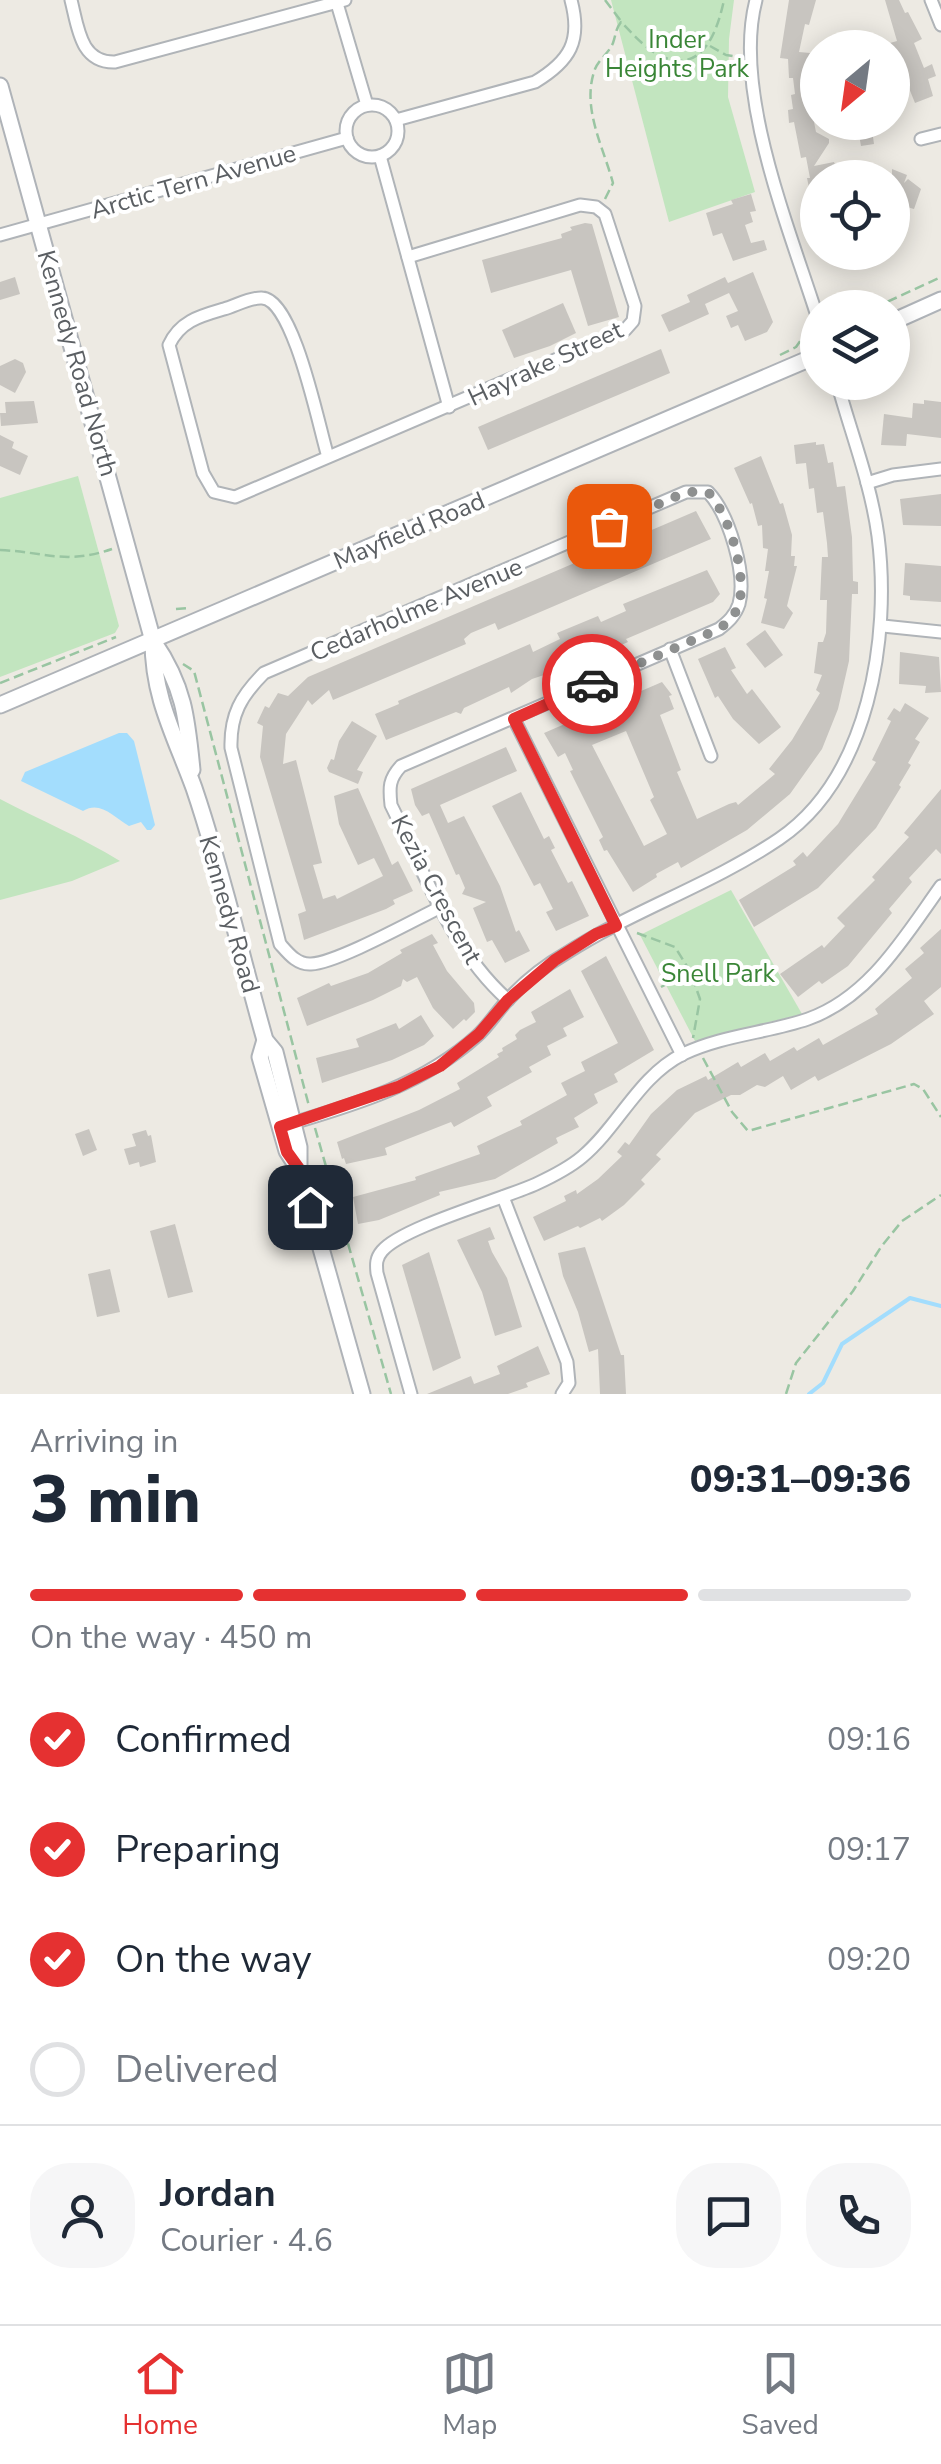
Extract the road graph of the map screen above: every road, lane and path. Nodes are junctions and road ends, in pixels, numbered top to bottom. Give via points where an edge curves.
1 (71, 0) edge
2 (571, 0) edge
3 (605, 0) edge
4 (724, 0) edge
5 (756, 0) edge
6 (931, 0) edge
7 (339, 1) edge
8 (622, 22) junction
9 (941, 25) edge
10 (709, 46) junction
11 (752, 59) junction
12 (0, 86) edge
13 (366, 105) junction
14 (396, 120) junction
15 (941, 134) edge
16 (346, 138) junction
17 (921, 139) dead end
18 (380, 156) junction
19 (599, 209) junction
20 (40, 224) junction
21 (0, 235) edge
22 (408, 256) junction
23 (941, 277) edge
24 (809, 290) edge
25 (910, 291) edge
26 (941, 300) edge
27 (910, 314) edge
28 (800, 363) edge
29 (842, 400) edge
30 (449, 407) junction
31 (328, 458) junction
32 (941, 470) edge
33 (867, 484) junction
34 (128, 544) junction
35 (0, 550) edge
36 (882, 626) junction
37 (941, 632) edge
38 (116, 637) dead end
39 (153, 641) junction
40 (670, 649) junction
41 (183, 664) dead end
42 (0, 683) edge
43 (0, 705) edge
44 (514, 719) junction
45 (711, 756) dead end
46 (941, 886) edge
47 (441, 907) junction
48 (616, 926) junction
49 (637, 933) dead end
50 (690, 971) junction
51 (650, 993) junction
52 (508, 1000) junction
53 (698, 1049) junction
54 (682, 1055) junction
55 (312, 1117) junction
56 (941, 1117) edge
57 (286, 1125) junction
58 (941, 1194) edge
59 (503, 1197) junction
60 (362, 1394) edge
61 (391, 1394) edge
62 (411, 1394) edge
63 (562, 1394) edge
64 (786, 1394) edge

1 - 7 street via 83,44 101,63
2 - 14 street via 577,24 555,70 535,82
3 - 8 path
4 - 10 path
5 - 11 street via 749,25
6 - 9 street
7 - 13 street
8 - 10 path via 668,58 691,57
8 - 19 path via 590,82 592,118 613,183
10 - 11 path
11 - 24 street via 758,123
12 - 20 main road, Kennedy Road North
13 - 14 street via 384,107
13 - 16 street via 348,121
14 - 18 street via 398,137
15 - 17 street
16 - 18 street via 363,156
16 - 20 street, Arctic Tern Avenue
18 - 22 street
19 - 22 street via 580,205
19 - 30 street, Hayrake Street via 635,306 633,321
20 - 21 street, Arctic Tern Avenue
20 - 34 main road, Kennedy Road North
22 - 30 street
23 - 25 path
26 - 27 main road
28 - 39 main road, Mayfield Road
29 - 33 street
30 - 31 street, Hayrake Street
31 - 31 street, Hayrake Street via 235,497 214,492 169,345 176,329 262,298 278,304
32 - 33 street
33 - 36 street via 878,537
34 - 35 path via 68,560
34 - 39 main road, Kennedy Road North
36 - 37 street
36 - 48 street via 874,686 824,796 783,837
38 - 42 path
39 - 43 main road, Mayfield Road
39 - 57 main road, Kennedy Road via 172,668 186,712 194,789 265,1040 275,1052
40 - 44 street, Cedarholme Avenue
40 - 45 street
40 - 47 street, Cedarholme Avenue via 719,629 740,602 734,543 708,492 686,492 282,665 248,690 230,725 231,748 280,944 293,959 311,964
41 - 55 path via 194,671
44 - 47 street, Kezia Crescent via 392,775 391,805
44 - 48 street
46 - 53 street via 852,994 808,1019
47 - 52 street, Kezia Crescent via 470,959
48 - 51 street
48 - 52 street via 555,960
49 - 50 path via 675,946
50 - 51 path
50 - 53 path via 700,999 692,1038
51 - 54 street
52 - 55 street via 440,1066
53 - 54 street
53 - 56 path via 748,1131 914,1084
54 - 59 street via 647,1081 582,1158
55 - 57 street
55 - 61 path
57 - 60 main road, Kennedy Road via 299,1147
58 - 64 path via 902,1221 881,1247 796,1363
59 - 62 street via 394,1242 379,1256 376,1272
59 - 63 street via 567,1362 569,1382

